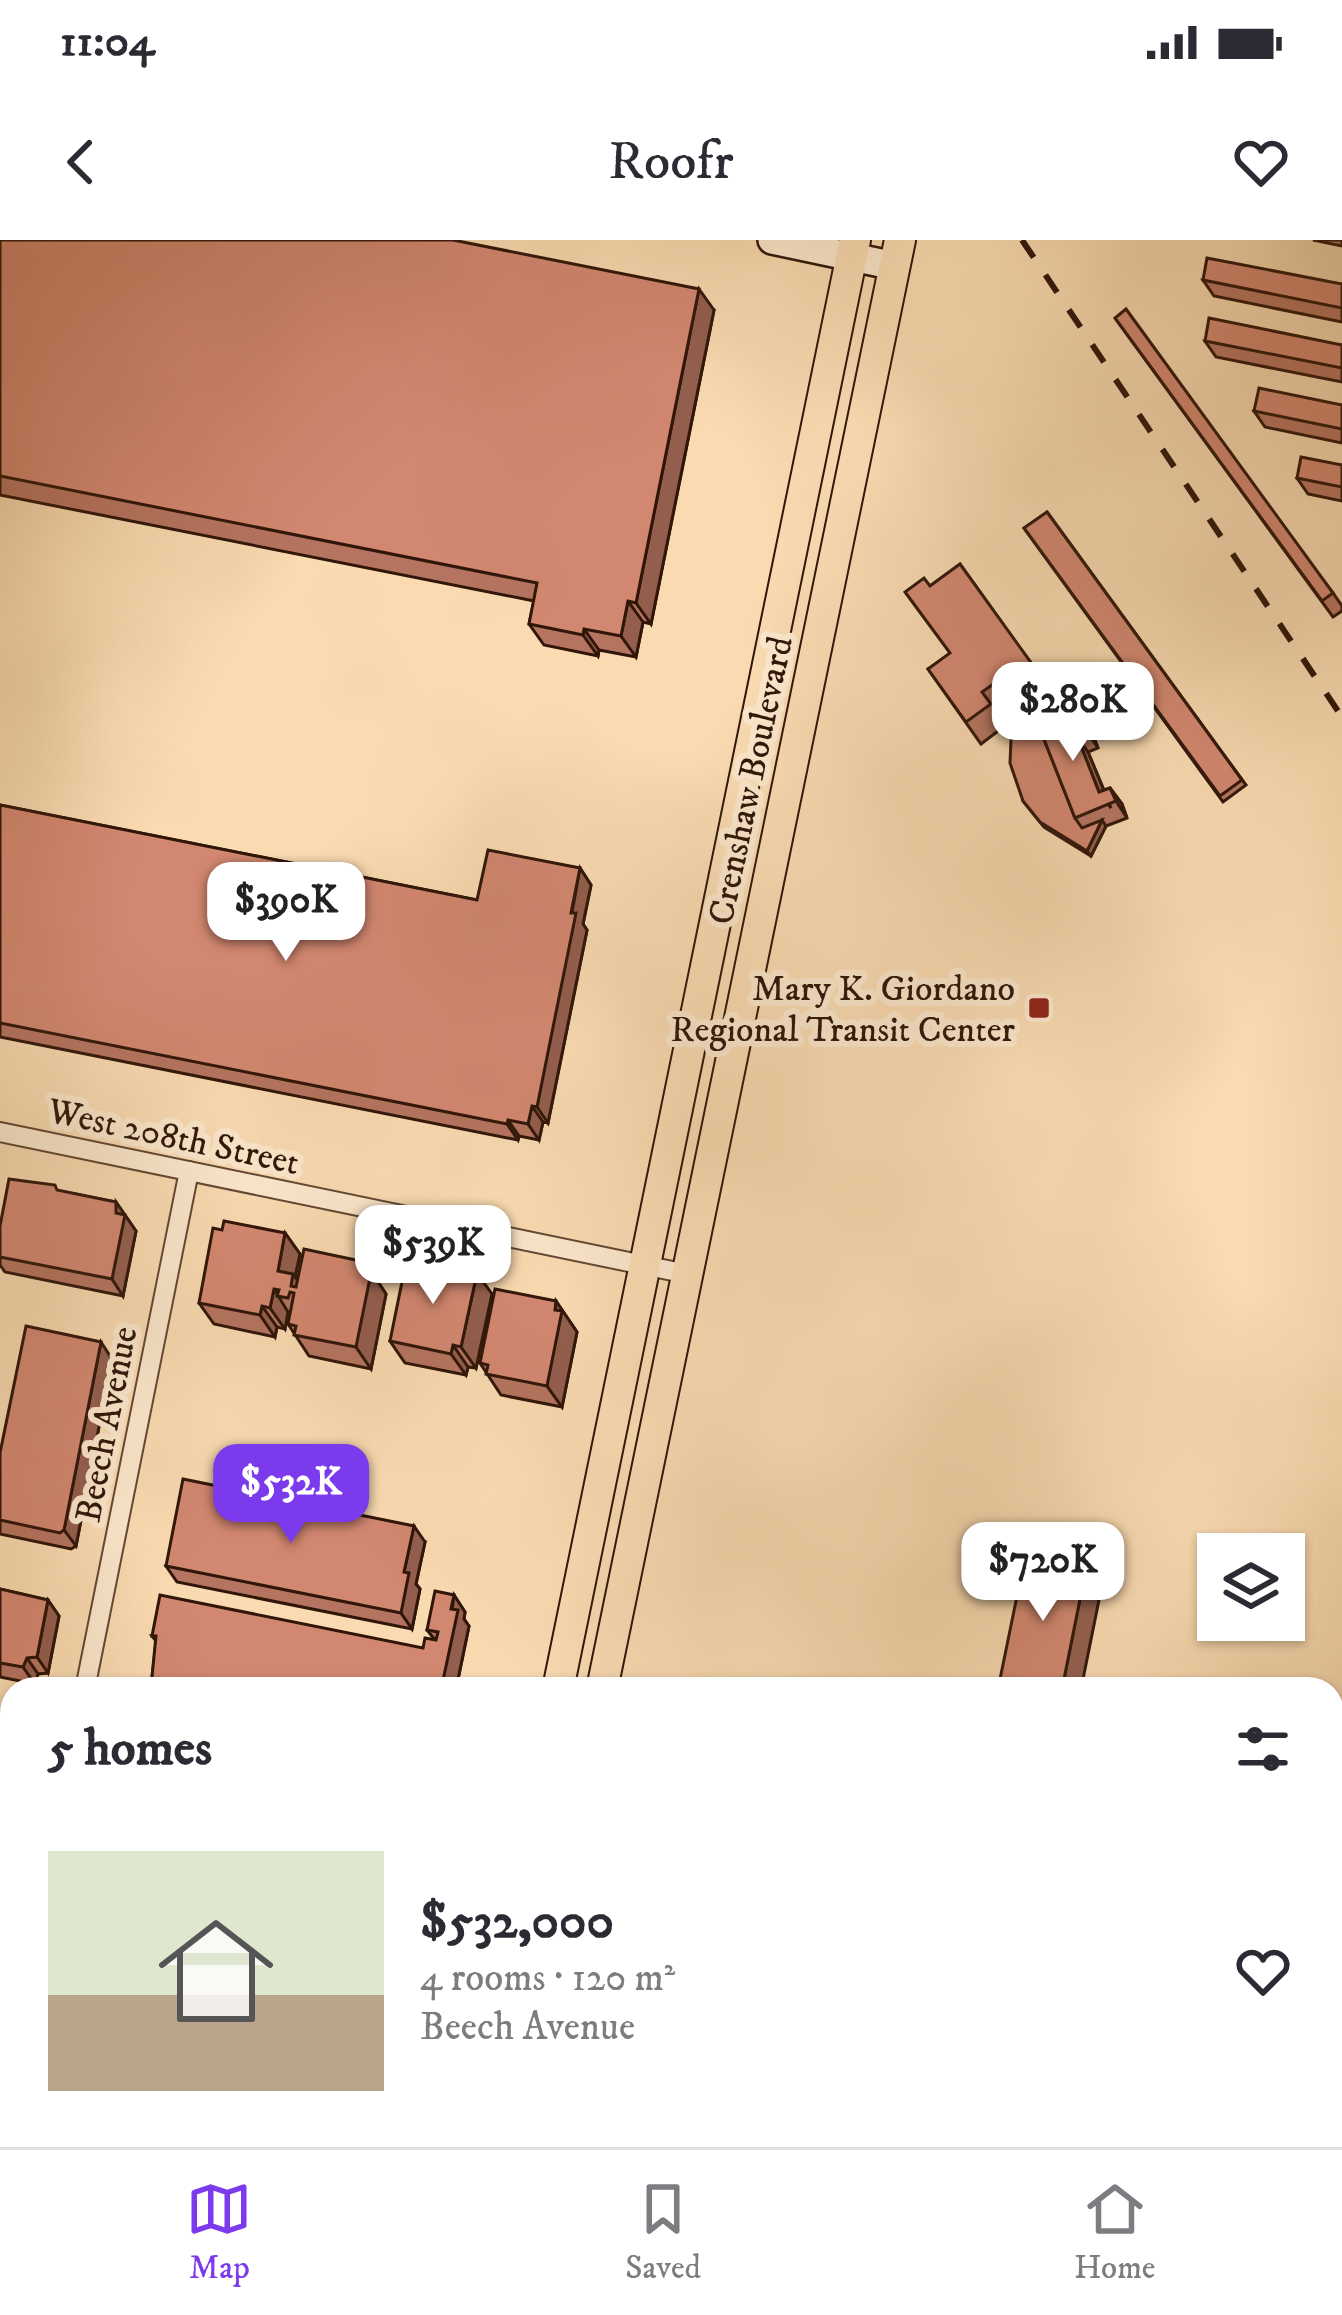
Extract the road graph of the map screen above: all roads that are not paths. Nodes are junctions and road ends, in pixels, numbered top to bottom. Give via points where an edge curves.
1 (772, 240) edge
2 (853, 248) edge
3 (897, 253) edge
4 (0, 1132) edge
5 (188, 1171) junction
6 (643, 1265) junction
7 (687, 1274) junction
8 (88, 1677) edge
9 (560, 1677) edge
10 (604, 1677) edge

1 - 2 street
2 - 3 street
2 - 6 main road, Crenshaw Boulevard
3 - 7 main road, Crenshaw Boulevard
4 - 5 street, West 208th Street
5 - 6 street, West 208th Street
5 - 8 street, Beech Avenue
6 - 7 street, West 208th Street
6 - 9 main road, Crenshaw Boulevard
7 - 10 main road, Crenshaw Boulevard

